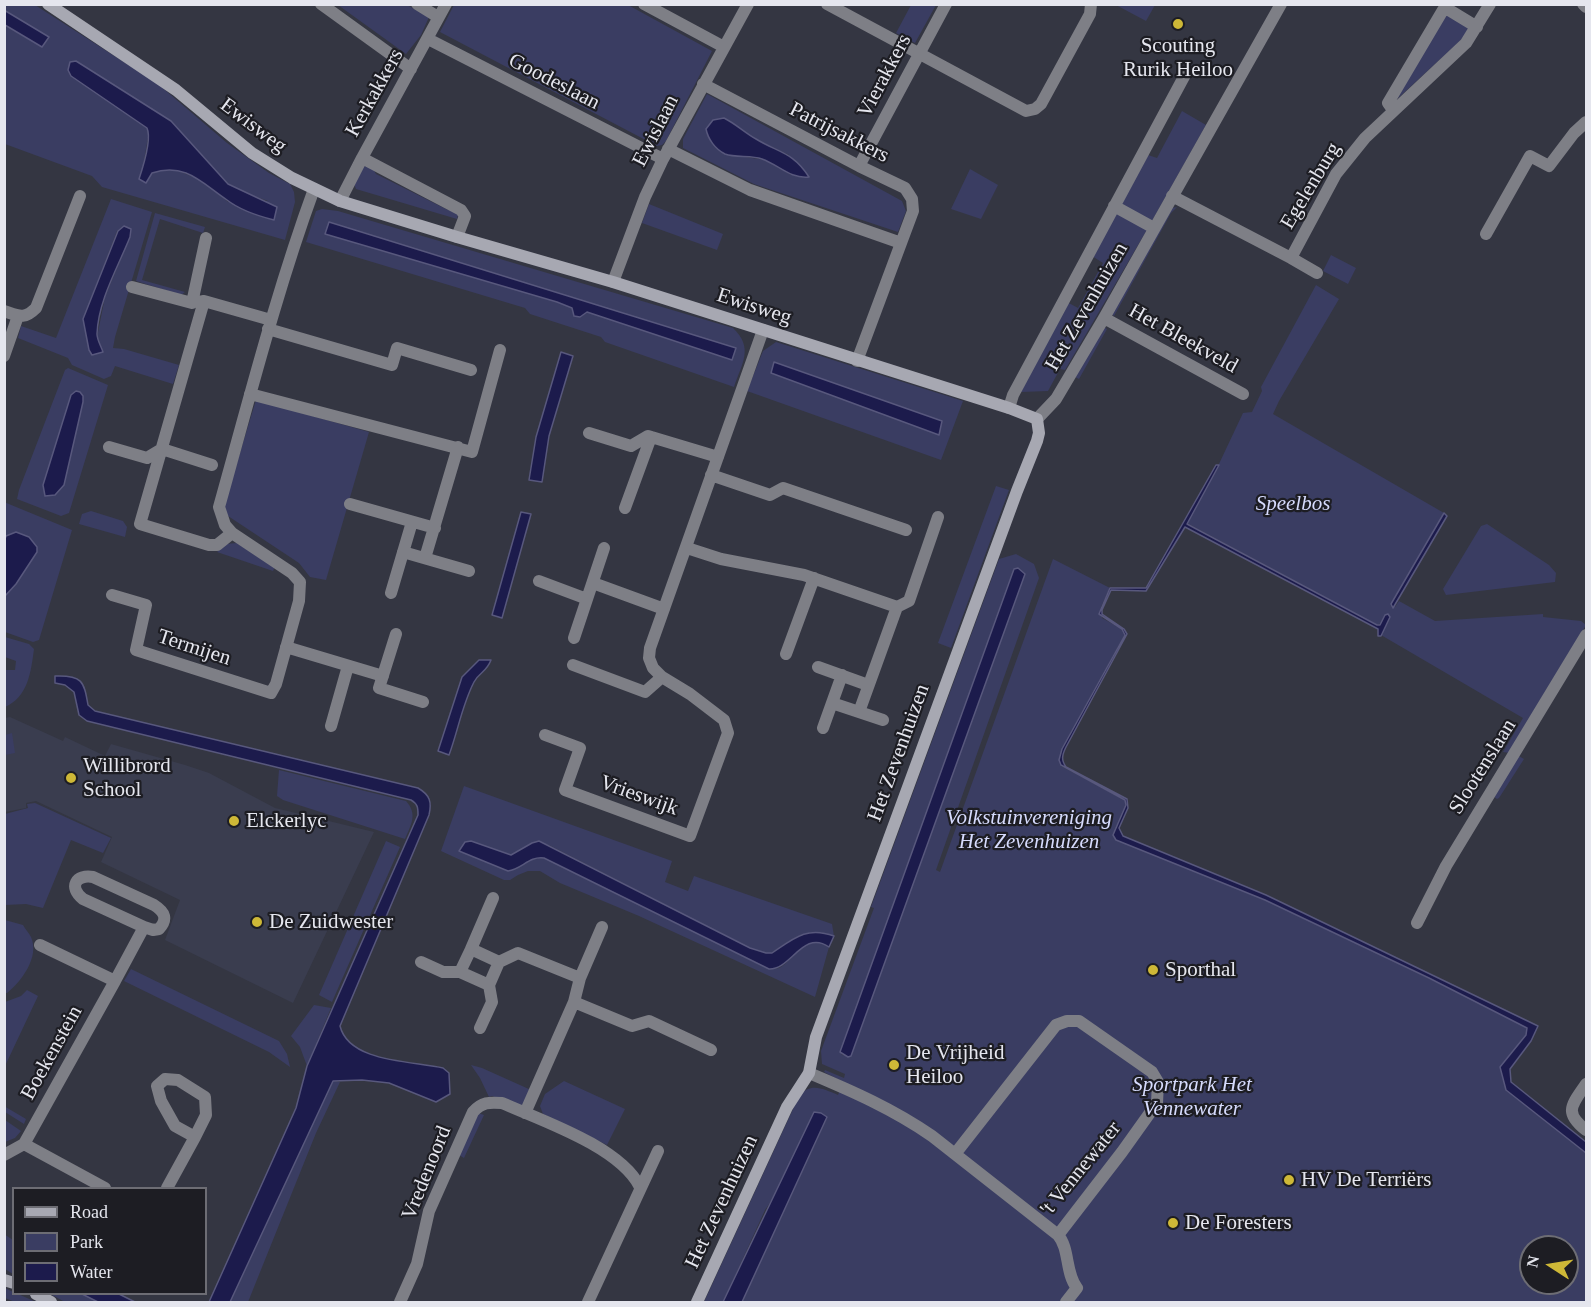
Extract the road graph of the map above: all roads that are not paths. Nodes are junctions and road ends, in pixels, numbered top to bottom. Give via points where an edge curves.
1 (48, 4) edge
2 (321, 4) edge
3 (417, 4) edge
4 (446, 4) edge
5 (644, 4) edge
6 (748, 4) edge
7 (827, 4) edge
8 (946, 4) edge
9 (1091, 4) edge
10 (1281, 4) edge
11 (1490, 4) edge
12 (438, 17) junction
13 (1477, 27) junction
14 (428, 39) junction
15 (724, 47) junction
16 (918, 54) junction
17 (411, 69) junction
18 (1186, 73) dead end
19 (703, 84) junction
20 (1393, 110) junction
21 (1587, 122) edge
22 (666, 154) junction
23 (362, 158) junction
24 (859, 166) junction
25 (314, 189) junction
26 (80, 196) dead end
27 (1172, 196) junction
28 (340, 201) junction
29 (1114, 206) junction
30 (1154, 228) junction
31 (1486, 234) dead end
32 (457, 237) junction
33 (206, 238) dead end
34 (901, 243) junction
35 (1291, 258) junction
36 (1317, 273) dead end
37 (613, 282) junction
38 (132, 287) dead end
39 (198, 302) junction
40 (4, 311) edge
41 (18, 316) junction
42 (1104, 318) junction
43 (269, 324) junction
44 (763, 330) junction
45 (500, 350) dead end
46 (4, 356) edge
47 (857, 361) junction
48 (471, 370) dead end
49 (250, 394) junction
50 (1243, 394) dead end
51 (1009, 408) junction
52 (1037, 419) junction
53 (589, 433) dead end
54 (651, 437) junction
55 (109, 447) dead end
56 (458, 447) junction
57 (162, 449) junction
58 (718, 457) junction
59 (212, 465) dead end
60 (711, 475) junction
61 (350, 504) dead end
62 (625, 508) dead end
63 (938, 517) dead end
64 (412, 522) junction
65 (435, 528) junction
66 (906, 530) dead end
67 (232, 533) junction
68 (604, 548) dead end
69 (687, 548) junction
70 (403, 552) junction
71 (425, 558) junction
72 (469, 572) dead end
73 (814, 578) junction
74 (539, 581) dead end
75 (592, 583) junction
76 (391, 592) dead end
77 (112, 595) dead end
78 (587, 599) junction
79 (897, 607) junction
80 (664, 609) junction
81 (396, 634) dead end
82 (1587, 635) edge
83 (574, 638) dead end
84 (286, 647) junction
85 (786, 654) dead end
86 (573, 665) dead end
87 (348, 666) junction
88 (818, 667) dead end
89 (842, 675) junction
90 (382, 676) junction
91 (662, 677) junction
92 (868, 685) junction
93 (423, 702) dead end
94 (832, 703) junction
95 (859, 712) junction
96 (883, 720) dead end
97 (331, 726) dead end
98 (824, 728) dead end
99 (545, 735) dead end
100 (493, 898) dead end
101 (1417, 923) dead end
102 (144, 927) junction
103 (602, 927) dead end
104 (40, 945) dead end
105 (471, 949) junction
106 (421, 962) dead end
107 (499, 963) junction
108 (460, 972) junction
109 (580, 978) junction
110 (115, 981) junction
111 (489, 985) junction
112 (574, 1002) junction
113 (480, 1028) dead end
114 (711, 1050) dead end
115 (809, 1073) junction
116 (1587, 1084) edge
117 (525, 1113) junction
118 (1587, 1130) edge
119 (195, 1137) junction
120 (24, 1144) junction
121 (658, 1150) dead end
122 (955, 1154) junction
123 (4, 1155) edge
124 (103, 1187) edge
125 (168, 1187) edge
126 (640, 1187) junction
127 (1058, 1235) junction
128 (400, 1302) edge
129 (588, 1302) edge
130 (697, 1302) edge
131 (1066, 1302) edge

1 - 25 street, Ewisweg via 176,90 252,153
2 - 17 street
3 - 12 street
4 - 12 street, Kerkakkers
5 - 15 street
6 - 15 street, Ewislaan
7 - 16 street
8 - 16 street, Vierakkers
9 - 16 street via 1090,14 1041,104 1026,111
10 - 27 street, Het Zevenhuizen
11 - 13 street, Egelenburg
12 - 14 street, Kerkakkers
13 - 20 street, Egelenburg via 1458,51
13 - 20 street via 1443,10 1388,103
14 - 17 street, Kerkakkers
14 - 22 street, Goodeslaan
15 - 19 street, Ewislaan
16 - 24 street, Vierakkers
17 - 23 street, Kerkakkers
18 - 29 street, Het Zevenhuizen
19 - 22 street, Ewislaan
19 - 24 street, Patrijsakkers
20 - 35 street, Egelenburg via 1336,174
21 - 31 street via 1549,166 1530,156
22 - 34 street via 750,190
22 - 37 street, Ewislaan
23 - 28 street, Kerkakkers
23 - 32 street via 461,210 465,216
24 - 34 street, Patrijsakkers via 905,188 912,199 913,211
25 - 28 street, Ewisweg
25 - 43 street
26 - 41 street via 36,308 28,315
27 - 30 street, Het Zevenhuizen
27 - 35 street
28 - 32 street, Ewisweg
29 - 30 street, Het Zevenhuizen
29 - 51 street, Het Zevenhuizen
30 - 42 street, Het Zevenhuizen
32 - 37 street, Ewisweg
33 - 39 street
34 - 47 street, Patrijsakkers
35 - 36 street
37 - 44 street, Ewisweg
38 - 39 street
39 - 43 street
39 - 57 street
40 - 41 street
41 - 46 street
42 - 50 street, Het Bleekveld
42 - 52 street, Het Zevenhuizen via 1056,399
43 - 48 street via 392,364 397,348
43 - 49 street
44 - 47 street, Ewisweg
44 - 58 street
45 - 56 street via 472,452
47 - 51 street, Ewisweg
49 - 56 street
49 - 67 street via 219,507
51 - 52 street, Ewisweg
52 - 115 street, Het Zevenhuizen via 1037,441 816,1037
53 - 54 street via 631,446
54 - 58 street
54 - 62 street
55 - 57 street via 147,458
56 - 65 street
57 - 59 street
57 - 67 street via 140,524 209,545 217,545
58 - 60 street
60 - 66 street via 770,495 783,488
60 - 69 street
61 - 64 street
63 - 79 street via 909,602
64 - 65 street
64 - 70 street
65 - 71 street
67 - 84 street, Termijen via 300,582 299,601
68 - 75 street
69 - 73 street
69 - 80 street
70 - 71 street
70 - 76 street
71 - 72 street
73 - 79 street
73 - 85 street
74 - 78 street
75 - 78 street
75 - 80 street
77 - 84 street, Termijen via 146,604 136,650 271,693
78 - 83 street
79 - 92 street
80 - 91 street via 649,658
81 - 90 street
82 - 101 street, Slootenslaan via 1462,839
84 - 87 street
86 - 91 street via 645,692
87 - 90 street
87 - 97 street
88 - 89 street
89 - 92 street
89 - 94 street
90 - 93 street via 379,688
91 - 99 street, Vrieswijk via 724,720 728,734 690,836 565,790 580,748
92 - 95 street
94 - 95 street
94 - 98 street
95 - 96 street
100 - 105 street
102 - 102 street via 83,899 76,894 77,880 93,877 161,909 165,915 159,930
102 - 110 street, Boekenstein
103 - 109 street
104 - 110 street
105 - 107 street
105 - 108 street
106 - 108 street via 443,972
107 - 109 street via 518,953
107 - 111 street
108 - 111 street
109 - 112 street
110 - 120 street, Boekenstein
111 - 113 street via 492,1002
112 - 114 street via 632,1026 648,1021
112 - 117 street
115 - 122 street, 't Vennewater via 894,1111
115 - 130 street, Het Zevenhuizen via 793,1095
116 - 118 street via 1571,1109 1576,1122
117 - 126 street, Vredenoord via 622,1162
117 - 128 street, Vredenoord via 487,1102 473,1112 429,1211 417,1264
119 - 119 street via 206,1115 205,1097 178,1080 165,1079 157,1086 161,1101 175,1126
119 - 125 street
120 - 123 street
120 - 124 street
121 - 126 street
122 - 127 street, 't Vennewater
122 - 127 street, 't Vennewater via 1056,1025 1079,1021 1152,1072 1158,1082 1157,1102
126 - 129 street
127 - 131 street via 1077,1288

